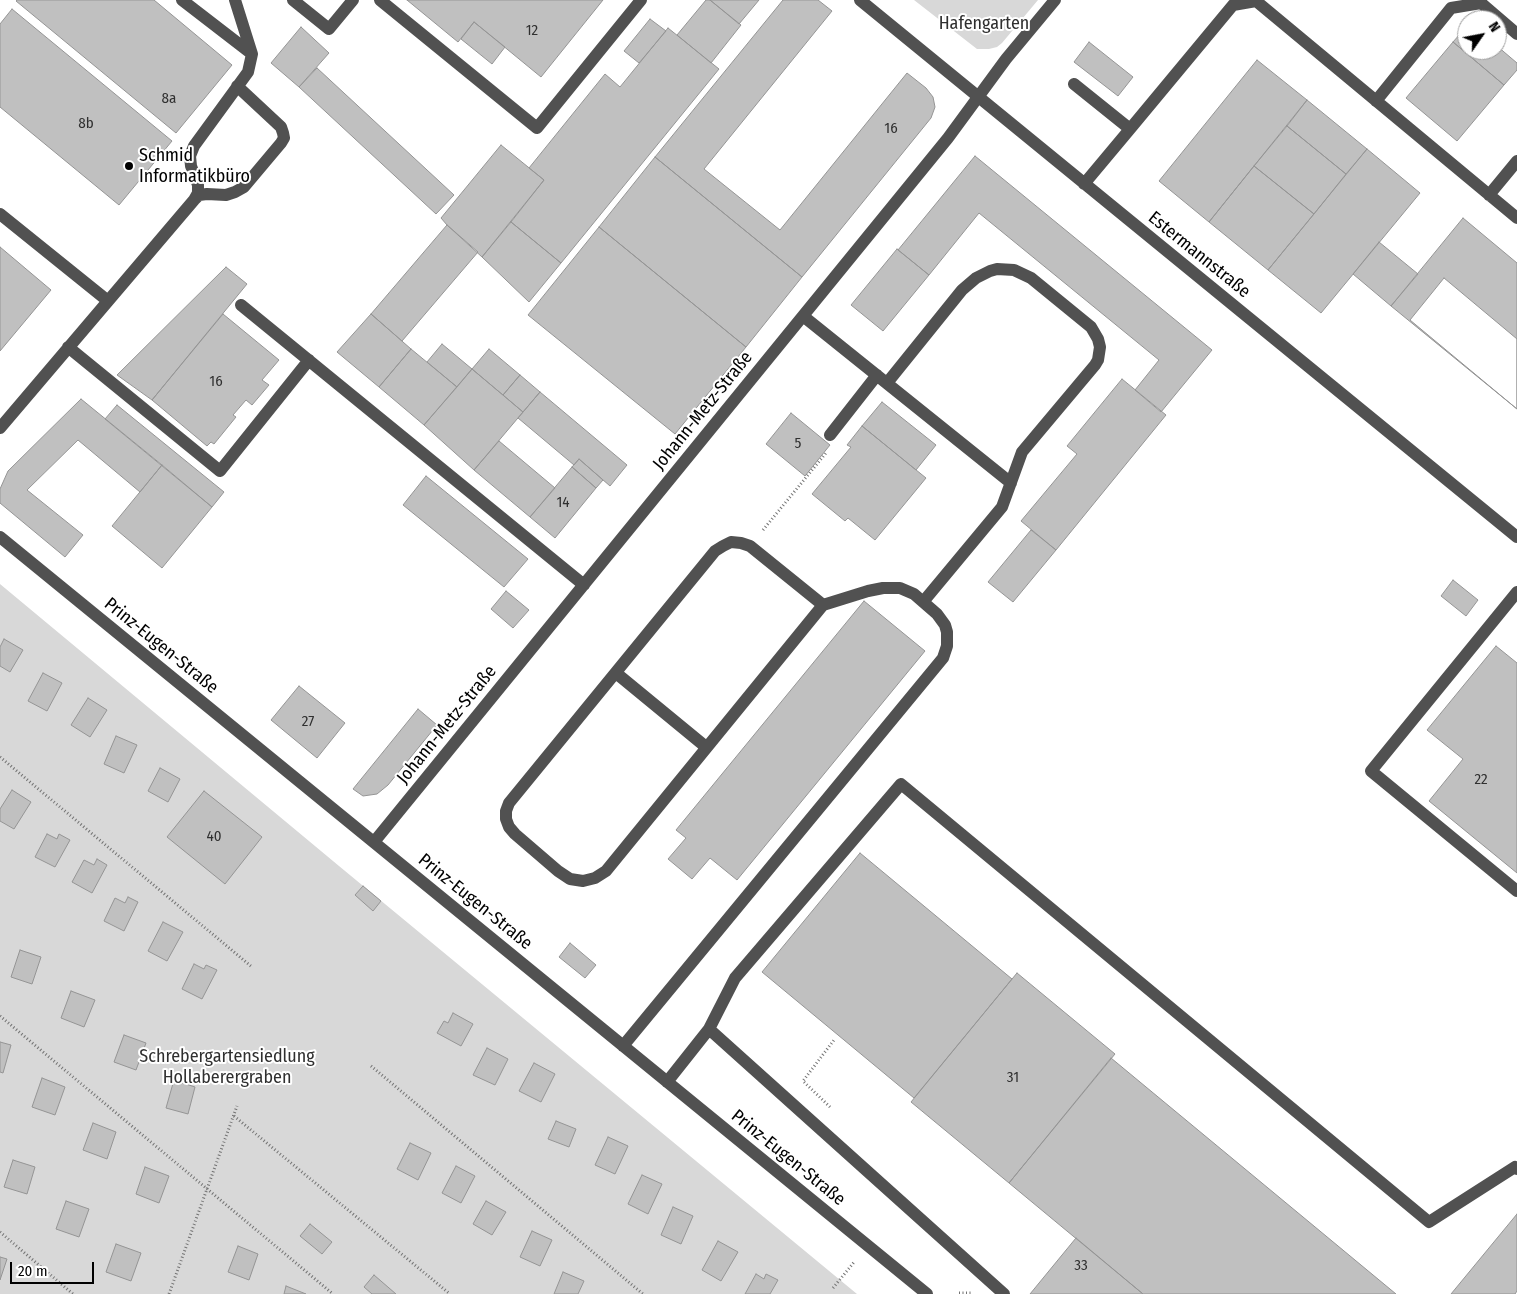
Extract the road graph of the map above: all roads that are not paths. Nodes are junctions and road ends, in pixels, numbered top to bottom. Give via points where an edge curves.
1 (182, 0) edge
2 (236, 0) edge
3 (293, 0) edge
4 (353, 0) edge
5 (380, 0) edge
6 (641, 0) edge
7 (860, 0) edge
8 (1055, 0) edge
9 (1517, 34) edge
10 (252, 54) junction
11 (1074, 84) dead end
12 (237, 86) junction
13 (978, 97) junction
14 (1376, 101) junction
15 (1130, 130) junction
16 (1517, 161) edge
17 (1084, 184) junction
18 (1489, 195) junction
19 (194, 200) junction
20 (0, 214) edge
21 (1517, 218) edge
22 (108, 301) junction
23 (241, 305) dead end
24 (803, 316) junction
25 (68, 347) junction
26 (310, 360) junction
27 (882, 379) junction
28 (0, 428) edge
29 (830, 435) road end
30 (1011, 483) junction
31 (0, 537) edge
32 (1517, 537) edge
33 (584, 585) junction
34 (1517, 592) edge
35 (923, 602) junction
36 (823, 605) junction
37 (616, 673) junction
38 (706, 747) junction
39 (374, 842) junction
40 (1517, 891) edge
41 (708, 1029) junction
42 (623, 1046) junction
43 (667, 1082) junction
44 (1517, 1169) edge
45 (927, 1294) edge
46 (1004, 1294) edge

1 - 10 street
2 - 10 street
3 - 4 street via 329,29
5 - 6 street via 537,128
7 - 13 street, Estermannstraße
8 - 13 street, Johann-Metz-Straße
9 - 14 street via 1481,3 1451,8
10 - 12 street via 248,72
11 - 15 street
12 - 19 street via 190,156 198,185
12 - 19 street via 281,127 284,138 244,187 226,195 199,195
13 - 17 street, Estermannstraße
13 - 24 street, Johann-Metz-Straße
14 - 15 street via 1256,1 1233,5
14 - 18 street
15 - 17 street
16 - 18 street
17 - 32 street, Estermannstraße
18 - 21 street
19 - 22 street
20 - 22 street
22 - 25 street
23 - 26 street
24 - 27 street
24 - 33 street, Johann-Metz-Straße
25 - 26 street via 220,471
25 - 28 street
26 - 33 street
27 - 29 street
27 - 30 street
27 - 30 street via 976,278 990,271 1009,268 1031,278 1091,327 1098,339 1100,353 1095,365 1022,452
30 - 35 street via 1002,507
31 - 39 street, Prinz-Eugen-Straße
33 - 39 street, Johann-Metz-Straße
34 - 40 street via 1371,771
35 - 36 street via 907,590 893,588
35 - 42 street via 945,625 947,646 943,658
36 - 37 street via 750,546 732,542 715,551
36 - 38 street
37 - 38 street
37 - 38 street via 506,811 509,827 515,834 558,871 570,879 583,881 606,871
39 - 42 street, Prinz-Eugen-Straße
41 - 43 street
41 - 44 street via 735,978 901,784 1428,1222 1515,1167
41 - 46 street
42 - 43 street, Prinz-Eugen-Straße
43 - 45 street, Prinz-Eugen-Straße

